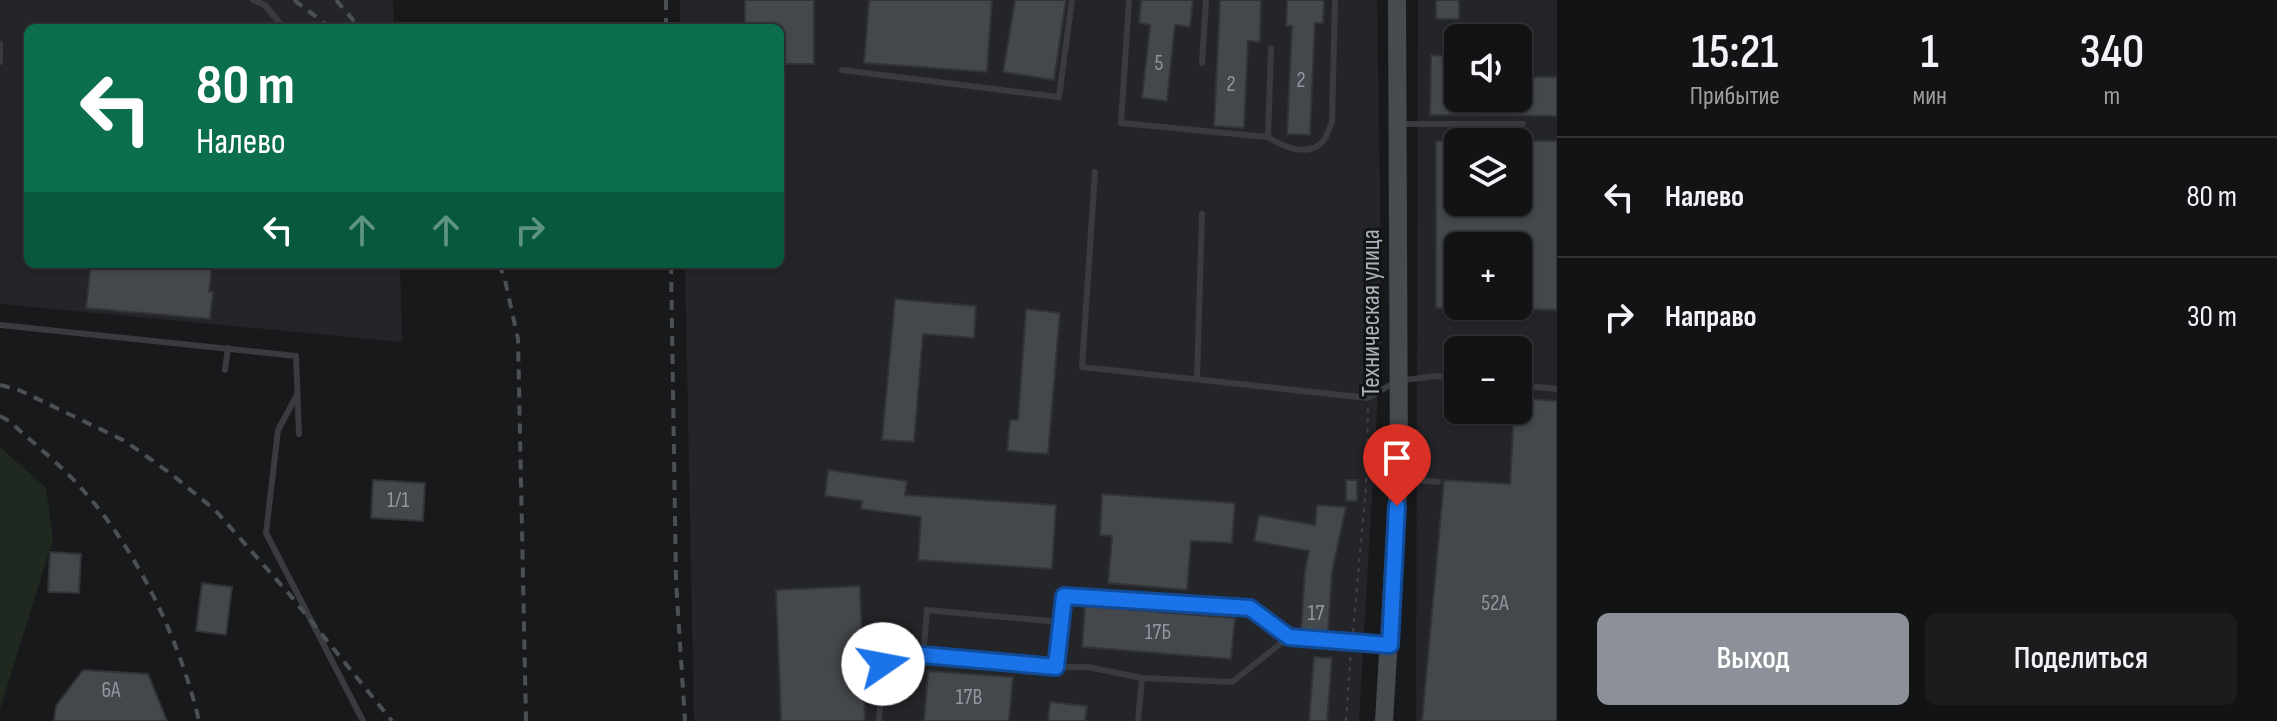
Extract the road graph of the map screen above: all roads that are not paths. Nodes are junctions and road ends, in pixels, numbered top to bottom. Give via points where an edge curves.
1 (253, 0) edge
2 (1072, 0) edge
3 (1129, 0) edge
4 (1206, 0) edge
5 (1335, 0) edge
6 (1397, 0) edge
7 (281, 24) edge
8 (0, 44) edge
9 (1271, 48) dead end
10 (0, 62) edge
11 (1202, 63) dead end
12 (842, 70) dead end
13 (1398, 124) junction
14 (1523, 124) dead end
15 (1268, 137) junction
16 (1095, 172) dead end
17 (1202, 214) dead end
18 (0, 325) edge
19 (228, 348) junction
20 (225, 370) dead end
21 (1444, 377) edge
22 (1197, 379) junction
23 (1397, 381) junction
24 (1532, 386) edge
25 (1557, 389) edge
26 (297, 395) junction
27 (299, 434) dead end
28 (1398, 479) junction
29 (1438, 482) dead end
30 (1061, 622) junction
31 (1289, 637) junction
32 (1390, 645) junction
33 (923, 655) junction
34 (1056, 667) junction
35 (1142, 678) junction
36 (363, 721) edge
37 (879, 721) edge
38 (1138, 721) edge
39 (1384, 721) edge

1 - 7 lane via 265,5
2 - 12 lane via 1059,97
3 - 15 lane via 1121,123
4 - 11 lane
5 - 15 lane via 1332,122 1323,141 1310,150 1284,147
6 - 13 main road, Техническая улица
8 - 10 lane
9 - 15 lane
13 - 14 lane
13 - 23 main road, Техническая улица
16 - 22 lane via 1082,367
17 - 22 lane
18 - 19 lane
19 - 20 lane
19 - 26 lane via 296,356
21 - 23 lane
22 - 23 lane via 1368,398
23 - 28 main road, Техническая улица
24 - 25 lane
26 - 27 lane
26 - 36 lane via 278,430 266,533
28 - 29 lane
28 - 32 main road, Техническая улица
30 - 31 lane via 1064,596 1250,608
30 - 33 lane via 927,610
30 - 34 lane
31 - 32 lane
31 - 35 lane via 1232,682
32 - 39 main road, Техническая улица
33 - 34 lane
33 - 37 lane via 883,664
34 - 35 lane via 1088,667
35 - 38 lane

